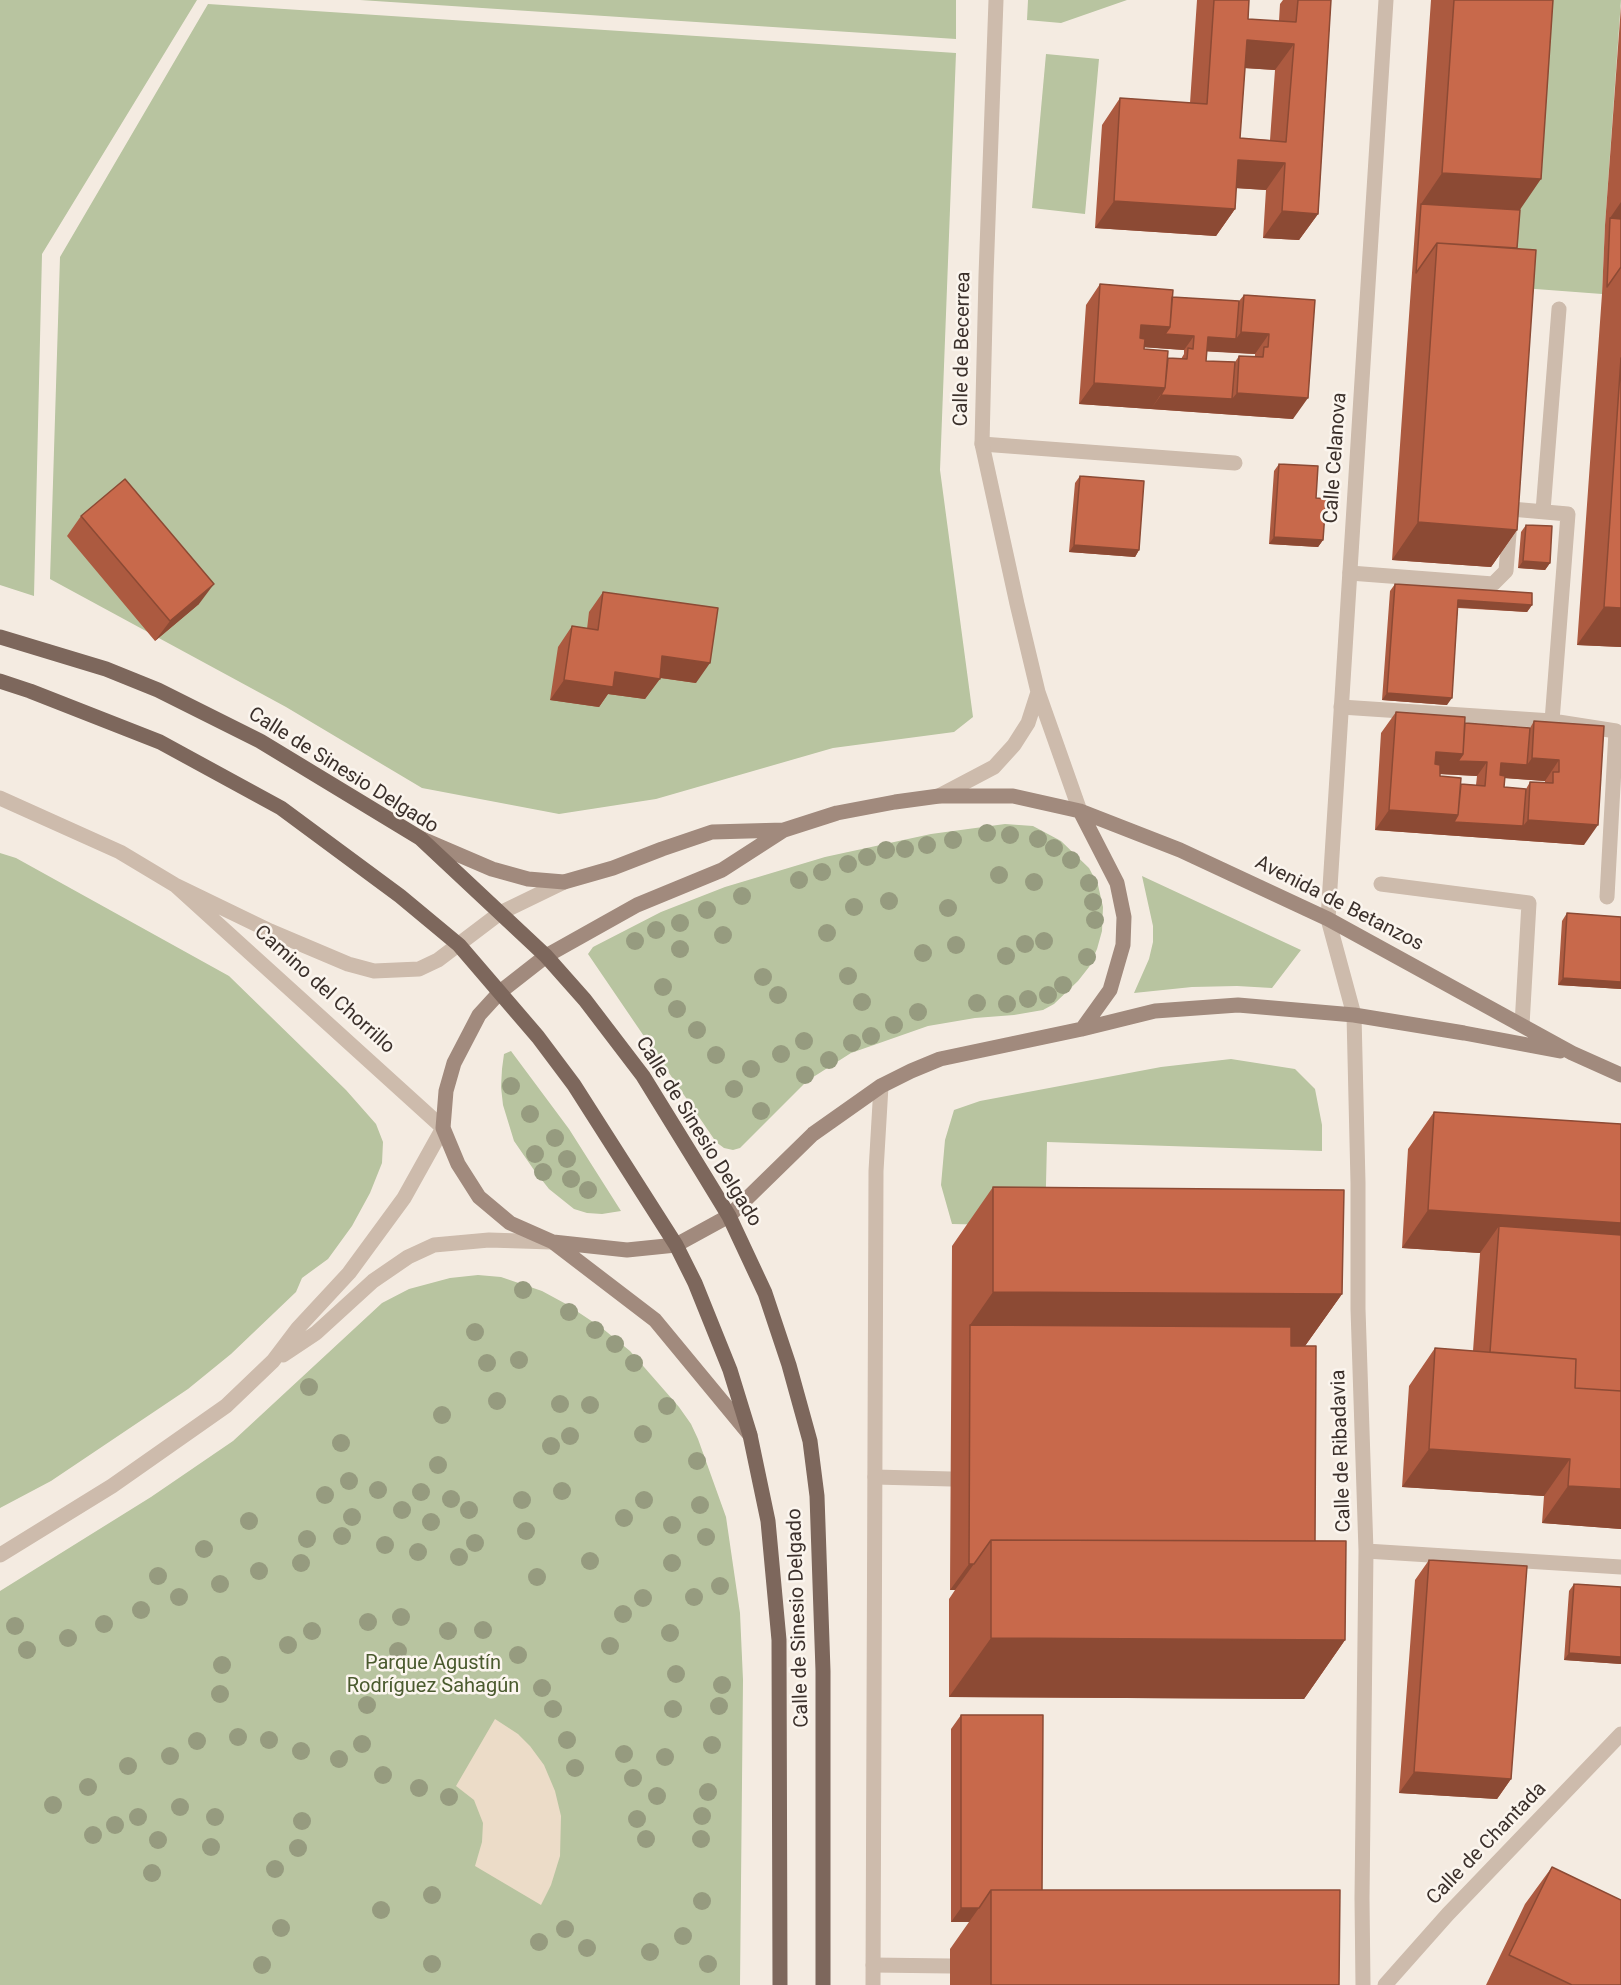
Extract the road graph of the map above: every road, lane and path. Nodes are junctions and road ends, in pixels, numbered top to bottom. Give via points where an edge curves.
1 (996, 0) edge
2 (1386, 0) edge
3 (1559, 309) dead end
4 (982, 444) junction
5 (1235, 463) dead end
6 (1544, 511) junction
7 (1350, 573) junction
8 (0, 637) edge
9 (0, 681) edge
10 (1038, 692) junction
11 (1341, 707) junction
12 (1552, 721) junction
13 (939, 796) junction
14 (0, 798) edge
15 (1080, 811) junction
16 (784, 830) junction
17 (420, 838) junction
18 (564, 882) junction
19 (1381, 884) dead end
20 (175, 885) junction
21 (1607, 897) dead end
22 (500, 913) junction
23 (1328, 919) junction
24 (459, 945) junction
25 (546, 956) junction
26 (500, 992) junction
27 (1354, 1015) junction
28 (1522, 1025) junction
29 (1082, 1029) junction
30 (1572, 1053) junction
31 (1621, 1075) edge
32 (881, 1086) junction
33 (443, 1128) junction
34 (729, 1216) junction
35 (553, 1242) junction
36 (676, 1245) junction
37 (273, 1361) junction
38 (750, 1435) junction
39 (875, 1477) junction
40 (951, 1479) dead end
41 (1366, 1551) junction
42 (0, 1555) edge
43 (1621, 1567) edge
44 (1621, 1734) edge
45 (873, 1965) junction
46 (950, 1966) dead end
47 (780, 1985) edge
48 (822, 1985) edge
49 (873, 1985) edge
50 (1364, 1985) edge
51 (1386, 1985) edge

1 - 4 street, Calle de Becerrea
2 - 7 street, Calle Celanova
3 - 6 street
4 - 5 street
4 - 10 street, Calle de Becerrea
6 - 7 street via 1511,509 1506,572 1493,584
6 - 12 street via 1568,514
7 - 11 street, Calle Celanova
8 - 17 main road, Calle de Sinesio Delgado via 106,669 167,695 260,741
9 - 24 main road, Calle de Sinesio Delgado via 160,742 281,808
10 - 13 street via 1028,723 994,767
10 - 15 street, Calle de Becerrea
11 - 12 street
11 - 23 street, Calle Celanova
12 - 21 street via 1616,731
13 - 15 street, Avenida de Betanzos via 1013,796
13 - 16 street, Avenida de Betanzos via 837,813
14 - 20 street, Camino del Chorrillo via 120,852
15 - 23 street, Avenida de Betanzos via 1180,850
15 - 29 street via 1117,883 1124,917 1123,945 1110,990
16 - 18 street via 712,832
16 - 25 street via 722,870 637,904
17 - 18 street via 492,869 528,879
17 - 22 main road, Calle de Sinesio Delgado
18 - 22 street, Camino del Chorrillo
19 - 28 street via 1529,903
20 - 24 street, Camino del Chorrillo via 321,954 374,971 419,969
20 - 33 street, Camino del Chorrillo
22 - 24 street, Camino del Chorrillo
22 - 25 main road, Calle de Sinesio Delgado
23 - 27 street, Calle de Ribadavia
23 - 28 street, Avenida de Betanzos
24 - 26 main road, Calle de Sinesio Delgado
25 - 26 street
25 - 34 main road, Calle de Sinesio Delgado via 643,1076
26 - 33 street via 478,1015 454,1063 446,1090
26 - 36 main road, Calle de Sinesio Delgado via 574,1085
27 - 29 street, Avenida de Betanzos via 1238,1005 1155,1011
27 - 30 street, Avenida de Betanzos
27 - 41 street, Calle de Ribadavia
28 - 30 street, Avenida de Betanzos
29 - 32 street, Avenida de Betanzos via 940,1059
30 - 31 street, Avenida de Betanzos
32 - 34 street, Avenida de Betanzos via 813,1134
32 - 39 street via 876,1171
33 - 35 street via 458,1164 479,1197 510,1223
33 - 37 street via 404,1198 350,1273
34 - 36 street, Avenida de Betanzos
34 - 48 main road, Calle de Sinesio Delgado via 765,1293 789,1365 810,1441 817,1496 823,1671
35 - 36 street via 627,1250
35 - 37 street via 489,1240 434,1245 373,1281 316,1333
35 - 38 street via 655,1320
36 - 38 main road, Calle de Sinesio Delgado via 726,1360
37 - 42 street via 226,1406 112,1486
38 - 47 main road, Calle de Sinesio Delgado via 768,1521 779,1640
39 - 40 street
39 - 45 street
41 - 43 street
41 - 50 street, Calle de Ribadavia
44 - 51 street, Calle de Chantada via 1448,1914
45 - 46 street
45 - 49 street

